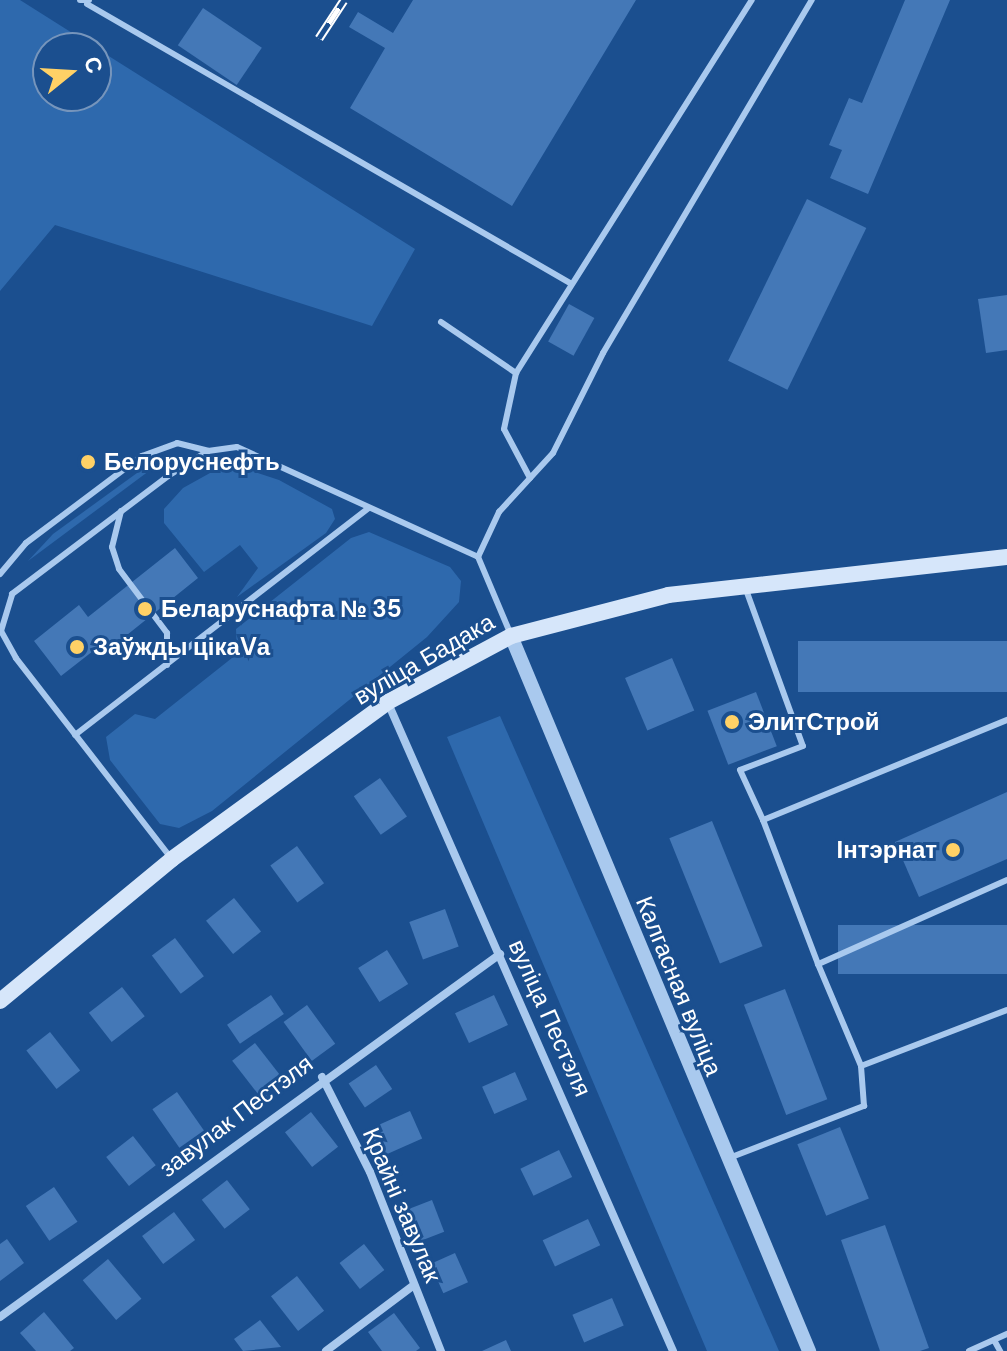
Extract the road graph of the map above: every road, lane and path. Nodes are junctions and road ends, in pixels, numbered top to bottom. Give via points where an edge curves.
1 (752, 0) edge
2 (812, 0) edge
3 (85, 1) edge
4 (570, 283) junction
5 (441, 322) dead end
6 (516, 373) junction
7 (208, 451) junction
8 (530, 478) junction
9 (369, 508) junction
10 (121, 511) junction
11 (478, 557) junction
12 (1007, 557) edge
13 (0, 574) edge
14 (745, 587) junction
15 (0, 603) edge
16 (2, 612) junction
17 (511, 636) junction
18 (167, 665) junction
19 (388, 702) junction
20 (1007, 720) edge
21 (75, 735) junction
22 (763, 820) junction
23 (172, 859) junction
24 (1007, 880) edge
25 (500, 954) junction
26 (818, 964) junction
27 (0, 1001) edge
28 (1007, 1010) edge
29 (861, 1066) junction
30 (322, 1077) junction
31 (727, 1159) junction
32 (414, 1285) junction
33 (0, 1317) edge
34 (1007, 1334) edge
35 (994, 1340) junction
36 (326, 1351) edge
37 (441, 1351) edge
38 (673, 1351) edge
39 (809, 1351) edge
40 (969, 1351) edge
41 (1000, 1351) edge

1 - 4 lane
2 - 8 lane via 603,353 553,453
3 - 4 lane
4 - 6 lane
5 - 6 lane
6 - 8 lane via 504,429
7 - 9 lane via 237,447
7 - 10 lane
7 - 13 lane via 177,443 142,456 26,543
8 - 11 lane via 499,512
9 - 11 lane
9 - 18 lane
10 - 16 lane via 12,594
10 - 18 lane via 112,547 119,569 167,633
11 - 17 lane
12 - 14 main road, вуліца Бадака
14 - 17 main road, вуліца Бадака via 668,595
14 - 22 lane via 803,746 740,770
15 - 16 lane
16 - 21 lane via 1,631 16,658
17 - 19 main road, вуліца Бадака
17 - 31 street, Калгасная вуліца
18 - 21 lane
19 - 23 main road, вуліца Бадака
19 - 25 street, вуліца Пестэля
20 - 22 lane
21 - 23 lane
22 - 26 lane
23 - 27 main road, вуліца Бадака
24 - 26 lane
25 - 30 street, завулак Пестэля
25 - 38 street, вуліца Пестэля
26 - 29 lane
28 - 29 lane
29 - 31 lane via 864,1106
30 - 32 street, Крайні завулак via 370,1172
30 - 33 street, завулак Пестэля
31 - 39 street, Калгасная вуліца
32 - 36 street
32 - 37 street, Крайні завулак
34 - 35 lane
35 - 40 lane
35 - 41 lane

